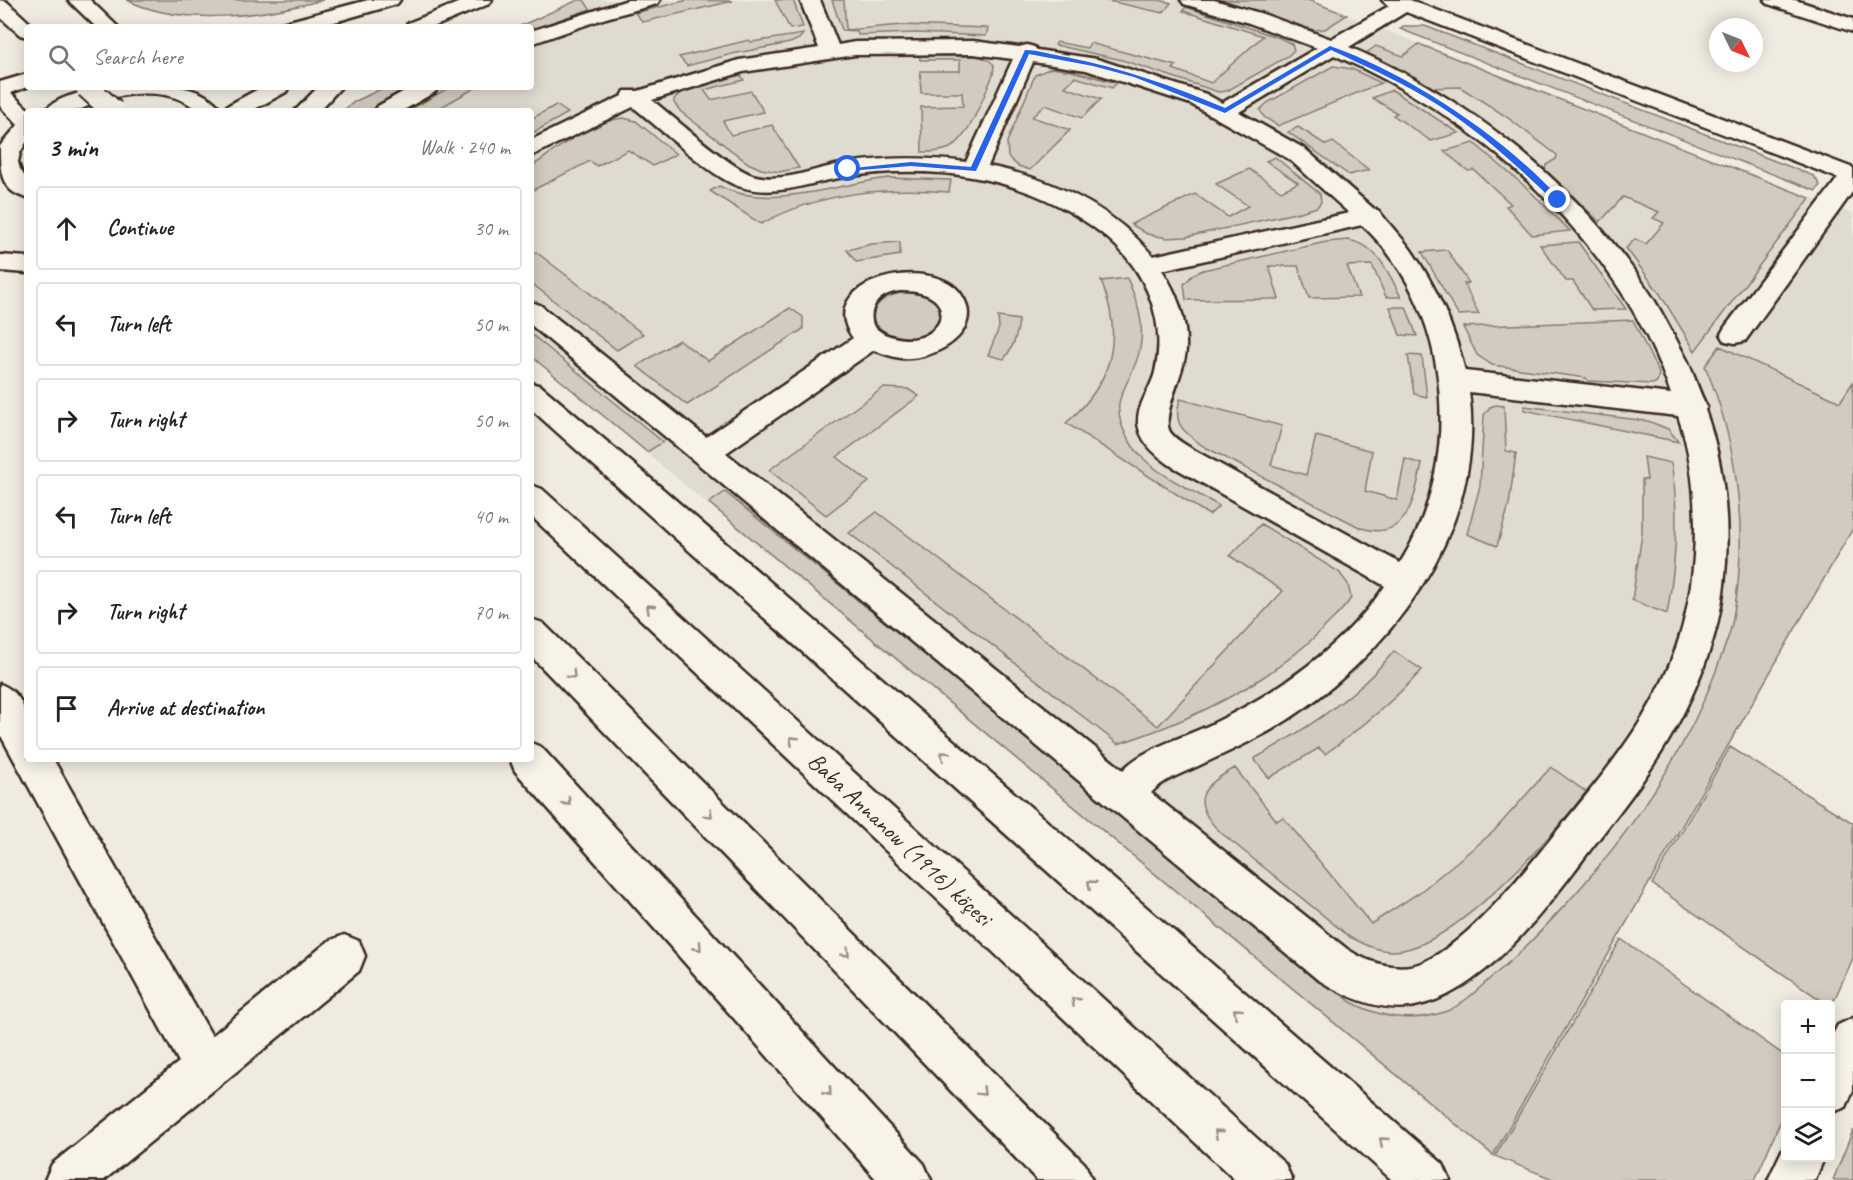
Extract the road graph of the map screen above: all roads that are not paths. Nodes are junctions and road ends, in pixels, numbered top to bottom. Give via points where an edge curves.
1 (78, 0) edge
2 (482, 0) edge
3 (650, 0) edge
4 (810, 0) edge
5 (1191, 0) edge
6 (1774, 0) edge
7 (398, 2) edge
8 (1398, 2) edge
9 (0, 6) edge
10 (102, 24) edge
11 (307, 24) edge
12 (355, 24) edge
13 (422, 24) edge
14 (1853, 26) edge
15 (24, 28) edge
16 (534, 37) edge
17 (829, 48) junction
18 (1330, 48) junction
19 (1027, 51) junction
20 (24, 81) edge
21 (0, 89) edge
22 (90, 90) edge
23 (121, 90) edge
24 (171, 90) edge
25 (273, 90) edge
26 (327, 90) edge
27 (422, 90) edge
28 (0, 94) edge
29 (633, 96) junction
30 (64, 108) edge
31 (110, 108) edge
32 (208, 108) edge
33 (240, 108) edge
34 (309, 108) edge
35 (391, 108) edge
36 (1225, 111) junction
37 (24, 118) edge
38 (24, 131) edge
39 (534, 147) edge
40 (2, 156) edge
41 (974, 170) junction
42 (1852, 176) edge
43 (21, 195) edge
44 (1370, 216) junction
45 (0, 263) edge
46 (24, 265) edge
47 (1147, 265) junction
48 (534, 313) edge
49 (1735, 334) dead end
50 (871, 339) dead end
51 (1454, 380) junction
52 (534, 396) edge
53 (1693, 407) junction
54 (705, 453) junction
55 (534, 500) edge
56 (1406, 582) junction
57 (534, 636) edge
58 (0, 700) edge
59 (24, 743) edge
60 (35, 762) edge
61 (531, 762) edge
62 (1124, 796) junction
63 (344, 956) dead end
64 (1853, 1040) edge
65 (206, 1068) junction
66 (1835, 1080) edge
67 (1799, 1162) edge
68 (1265, 1177) edge
69 (68, 1180) edge
70 (908, 1180) edge
71 (1069, 1180) edge
72 (1427, 1180) edge
73 (1791, 1180) edge

1 - 10 main road
2 - 13 main road
3 - 16 main road
4 - 17 main road
5 - 18 main road
6 - 14 main road
7 - 11 main road
7 - 12 main road
8 - 18 main road
8 - 42 main road
9 - 15 main road
17 - 19 main road via 939,44
17 - 29 main road via 738,63
18 - 36 main road
18 - 53 main road via 1441,104 1537,178 1598,242 1633,288 1674,358
19 - 36 main road via 1136,76
19 - 41 main road
20 - 21 main road
22 - 31 main road, bridge
23 - 30 main road
24 - 32 main road via 201,99
25 - 33 main road
26 - 34 main road
27 - 35 main road
28 - 37 main road
29 - 39 main road
29 - 41 main road via 728,171 747,181 786,183 835,171 885,165
36 - 44 main road via 1311,163
38 - 40 main road
40 - 43 main road via 3,170
41 - 47 main road via 1022,181 1077,204 1114,230
42 - 49 main road
44 - 47 main road
44 - 51 main road via 1422,288 1440,327
45 - 46 main road
47 - 56 main road via 1164,296 1173,334 1168,375 1152,416 1159,439 1181,457
48 - 54 main road
50 - 54 main road
51 - 53 main road
51 - 56 main road via 1456,432 1451,477 1437,523
72 -> 52 main road
53 - 62 main road via 1709,480 1712,543 1703,609 1683,676 1648,743 1625,776 1503,925 1467,958 1432,981 1403,988 1350,976
54 - 62 main road
68 -> 55 main road, Baba Annanow (1916) köçesi
56 - 62 main road via 1364,636 1301,690 1233,733 1154,769
57 -> 71 main road
58 - 59 main road
60 - 65 main road
61 -> 70 main road
63 - 65 main road
64 - 66 main road
65 - 69 main road
67 - 73 main road

